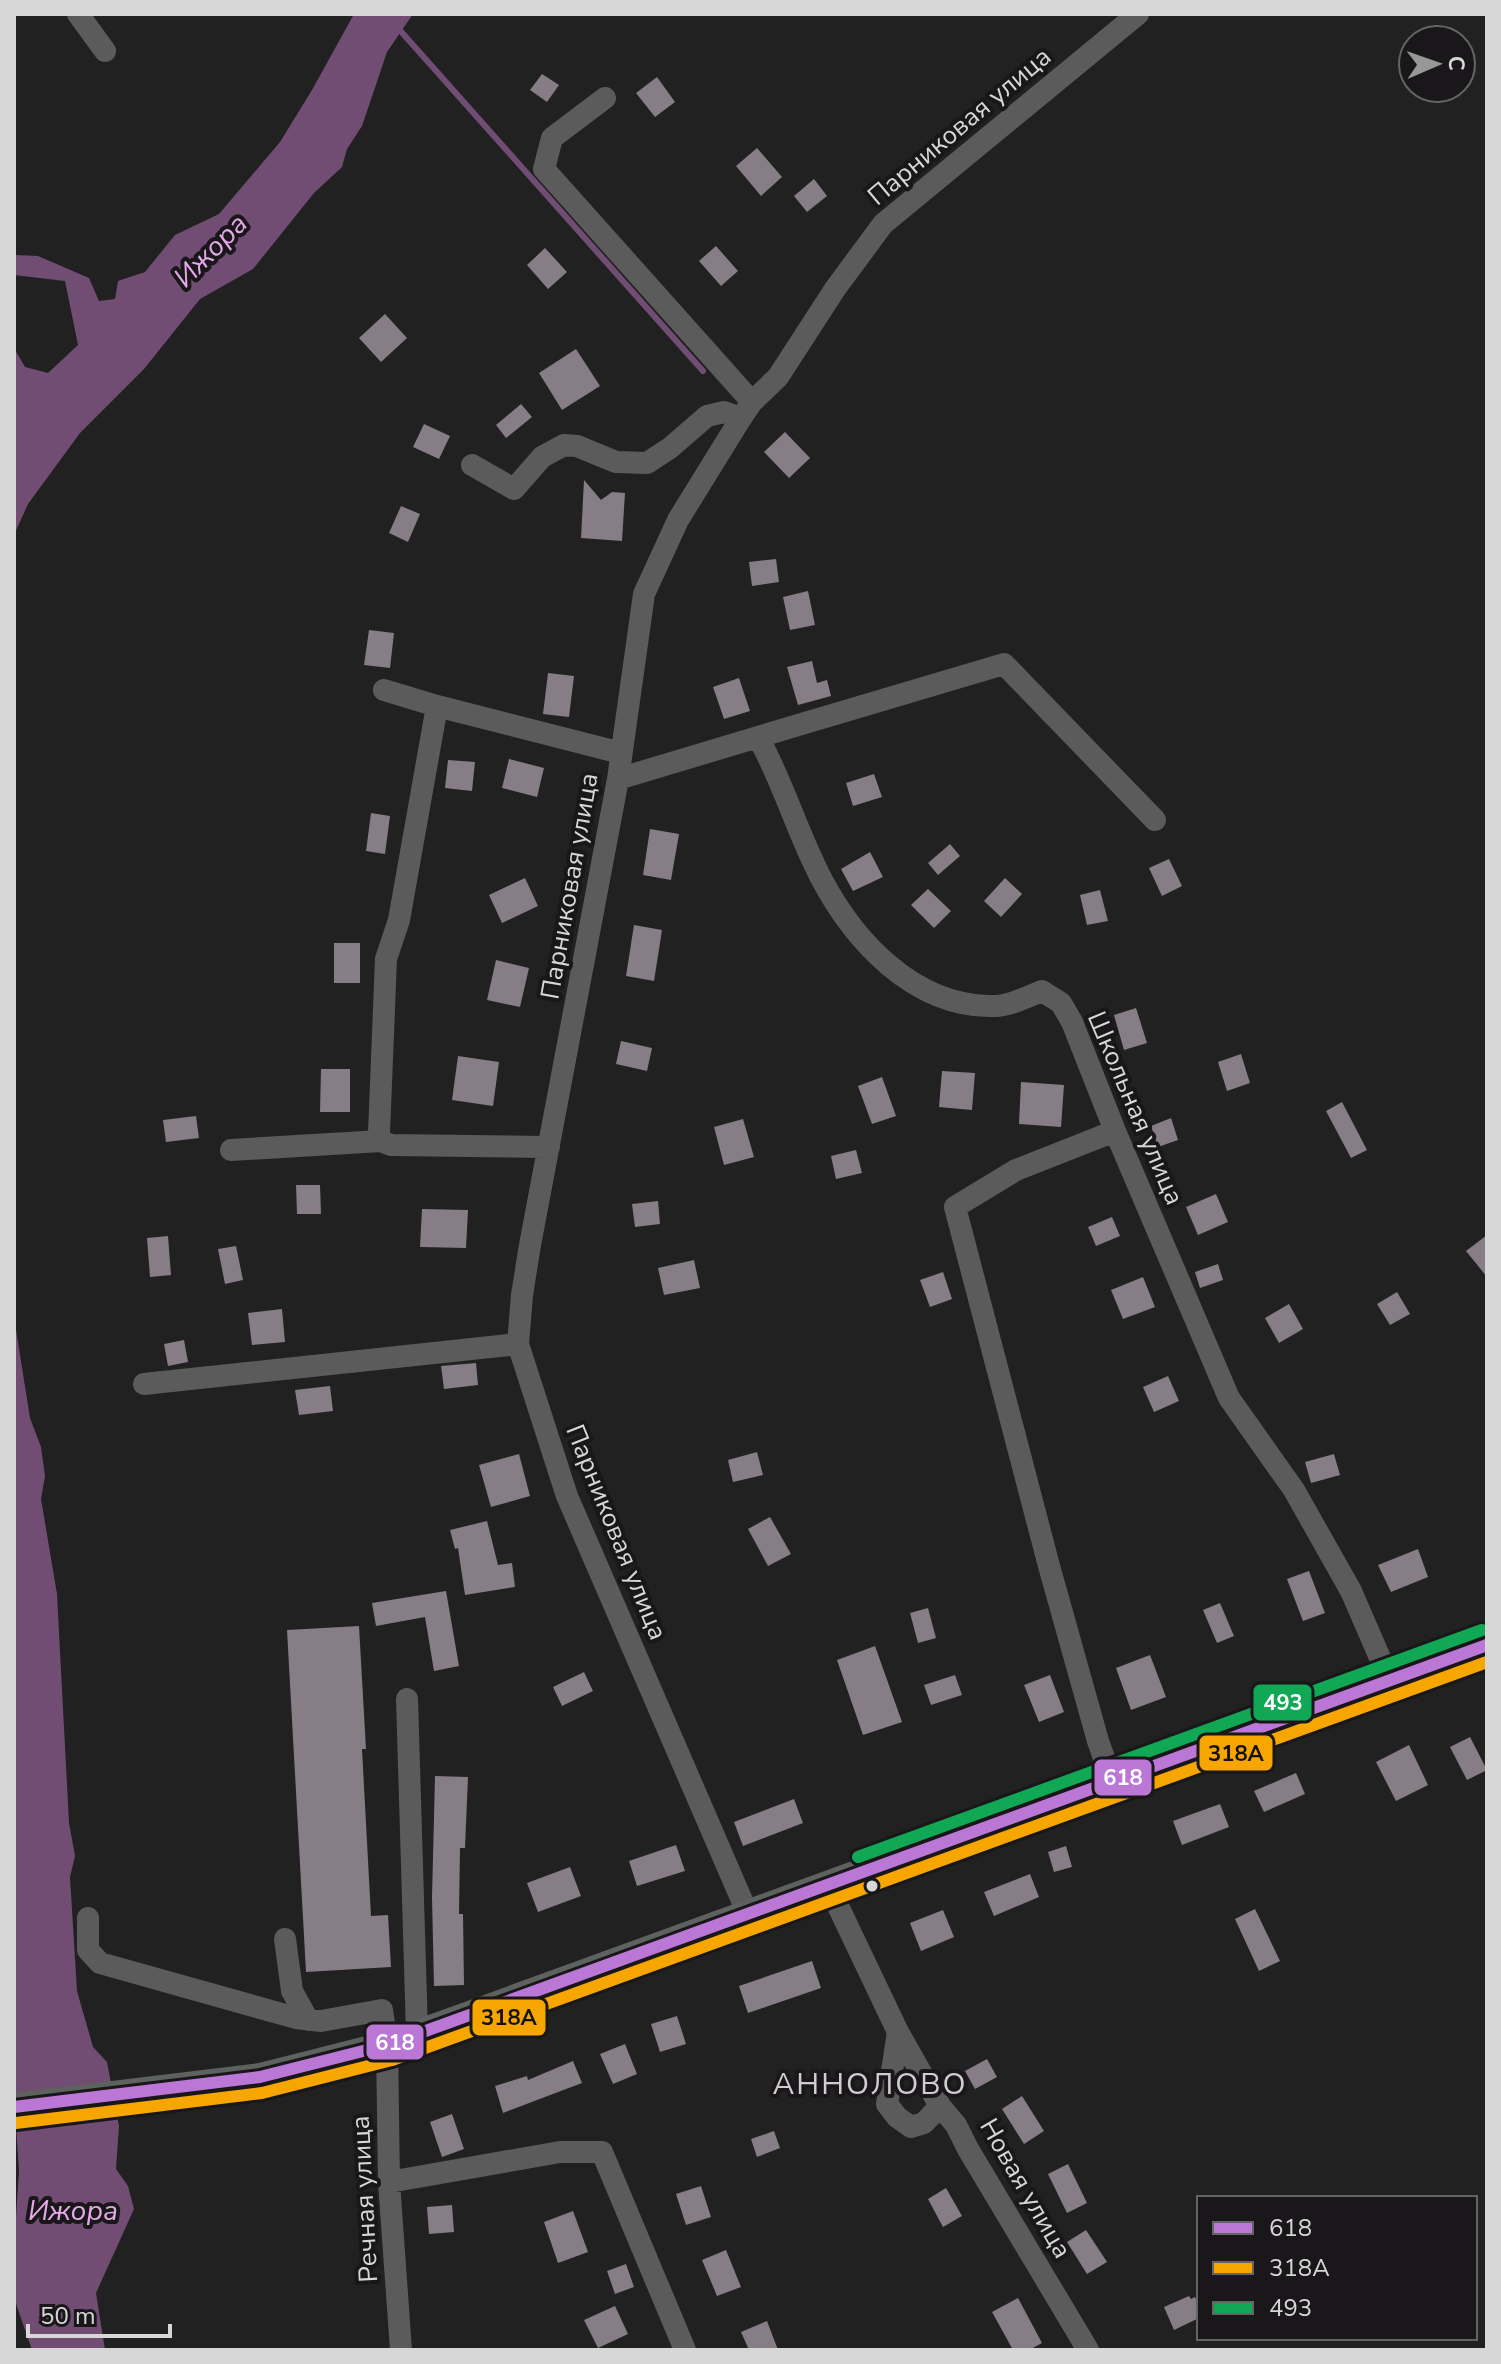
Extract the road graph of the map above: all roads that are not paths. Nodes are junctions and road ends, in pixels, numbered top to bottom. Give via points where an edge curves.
1 (78, 14) edge
2 (1138, 14) edge
3 (105, 51) dead end
4 (605, 98) dead end
5 (747, 410) junction
6 (472, 465) dead end
7 (384, 690) dead end
8 (437, 706) junction
9 (758, 737) junction
10 (621, 753) junction
11 (618, 779) junction
12 (1155, 820) dead end
13 (1115, 1131) junction
14 (381, 1141) junction
15 (549, 1147) junction
16 (231, 1150) dead end
17 (518, 1344) junction
18 (144, 1384) dead end
19 (1487, 1645) edge
20 (1390, 1681) junction
21 (407, 1699) dead end
22 (1112, 1781) junction
23 (828, 1885) junction
24 (747, 1912) junction
25 (88, 1918) dead end
26 (285, 1939) dead end
27 (308, 2020) junction
28 (417, 2032) junction
29 (898, 2032) junction
30 (387, 2045) junction
31 (940, 2106) junction
32 (14, 2107) edge
33 (389, 2182) junction
34 (401, 2350) edge
35 (685, 2350) edge
36 (1088, 2350) edge

1 - 3 street
2 - 5 street, Парниковая улица via 883,224 778,377
4 - 5 street via 552,138 544,169
5 - 6 street via 707,416 647,463 616,462 564,445 542,457 514,489
5 - 10 street, Парниковая улица via 678,520 644,594
7 - 8 street
8 - 10 street
8 - 14 street via 402,906 386,959
9 - 11 street
9 - 12 street via 1004,664
9 - 13 street, Школьная улица via 821,878 870,947 892,970 947,998 991,1006 1042,991 1061,1003
10 - 11 street, Парниковая улица
11 - 15 street, Парниковая улица
13 - 20 street, Школьная улица via 1229,1398 1294,1490 1351,1591
13 - 22 street via 1016,1170 955,1207 1049,1566
14 - 15 street
14 - 16 street
15 - 17 street, Парниковая улица
17 - 18 street
17 - 24 street, Парниковая улица via 567,1496
19 - 20 main road
20 - 22 main road
21 - 28 street
22 - 23 main road
23 - 24 main road
23 - 29 street, Новая улица
24 - 28 main road
25 - 27 street via 88,1950 100,1963
26 - 27 street via 292,1991
27 - 30 street, Речная улица via 382,2010
28 - 30 main road
29 - 31 street, Новая улица
29 - 31 street via 887,2104 911,2127 924,2123
30 - 32 main road via 290,2072
30 - 33 street, Речная улица
31 - 36 street, Новая улица
33 - 34 street, Речная улица
33 - 35 street via 560,2152 602,2152

